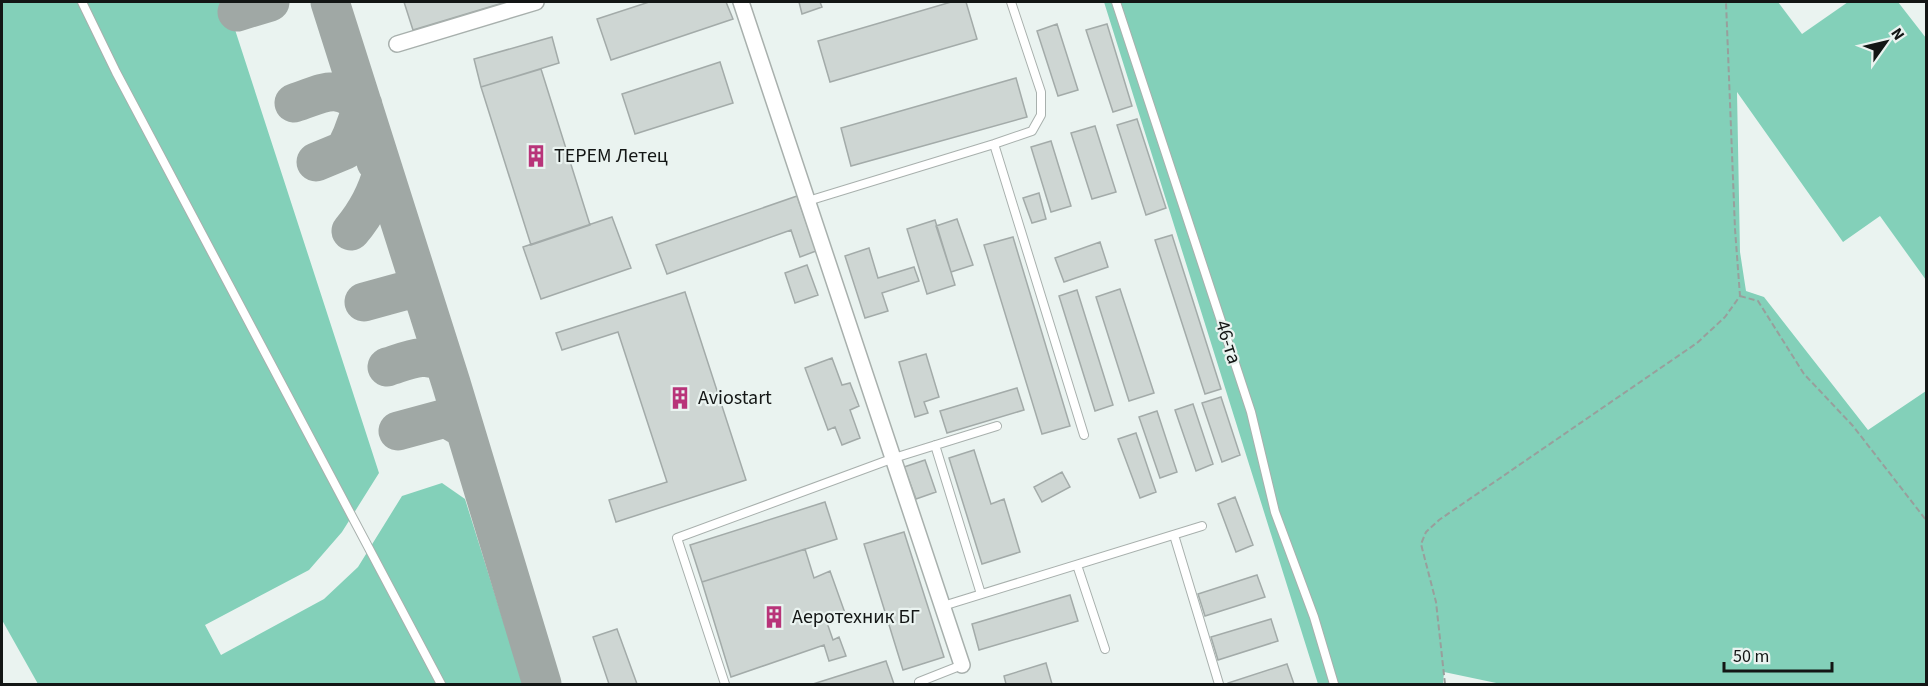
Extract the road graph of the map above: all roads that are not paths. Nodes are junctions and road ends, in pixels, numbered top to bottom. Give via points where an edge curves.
1 (82, 2) edge
2 (536, 2) edge
3 (741, 2) edge
4 (1011, 2) edge
5 (1116, 2) edge
6 (397, 44) dead end
7 (994, 144) junction
8 (808, 201) junction
9 (997, 426) dead end
10 (1084, 435) dead end
11 (935, 445) junction
12 (894, 458) junction
13 (1202, 526) dead end
14 (1174, 535) junction
15 (1077, 565) junction
16 (981, 594) junction
17 (944, 606) junction
18 (1105, 649) dead end
19 (962, 665) joint
20 (441, 684) edge
21 (725, 684) edge
22 (920, 684) edge
23 (1219, 684) edge
24 (1334, 684) edge

1 - 20 lane
2 - 6 street
3 - 8 street
4 - 7 lane via 1041,92 1041,115 1032,131
5 - 24 lane, 46-та via 1251,412 1275,512
7 - 8 lane
7 - 10 lane
8 - 12 street
9 - 11 lane
11 - 12 lane
11 - 16 lane
12 - 17 street
12 - 21 lane via 676,538
13 - 14 lane
14 - 15 lane
14 - 23 lane
15 - 16 lane
15 - 18 lane
16 - 17 lane
17 - 19 street
19 - 22 lane

